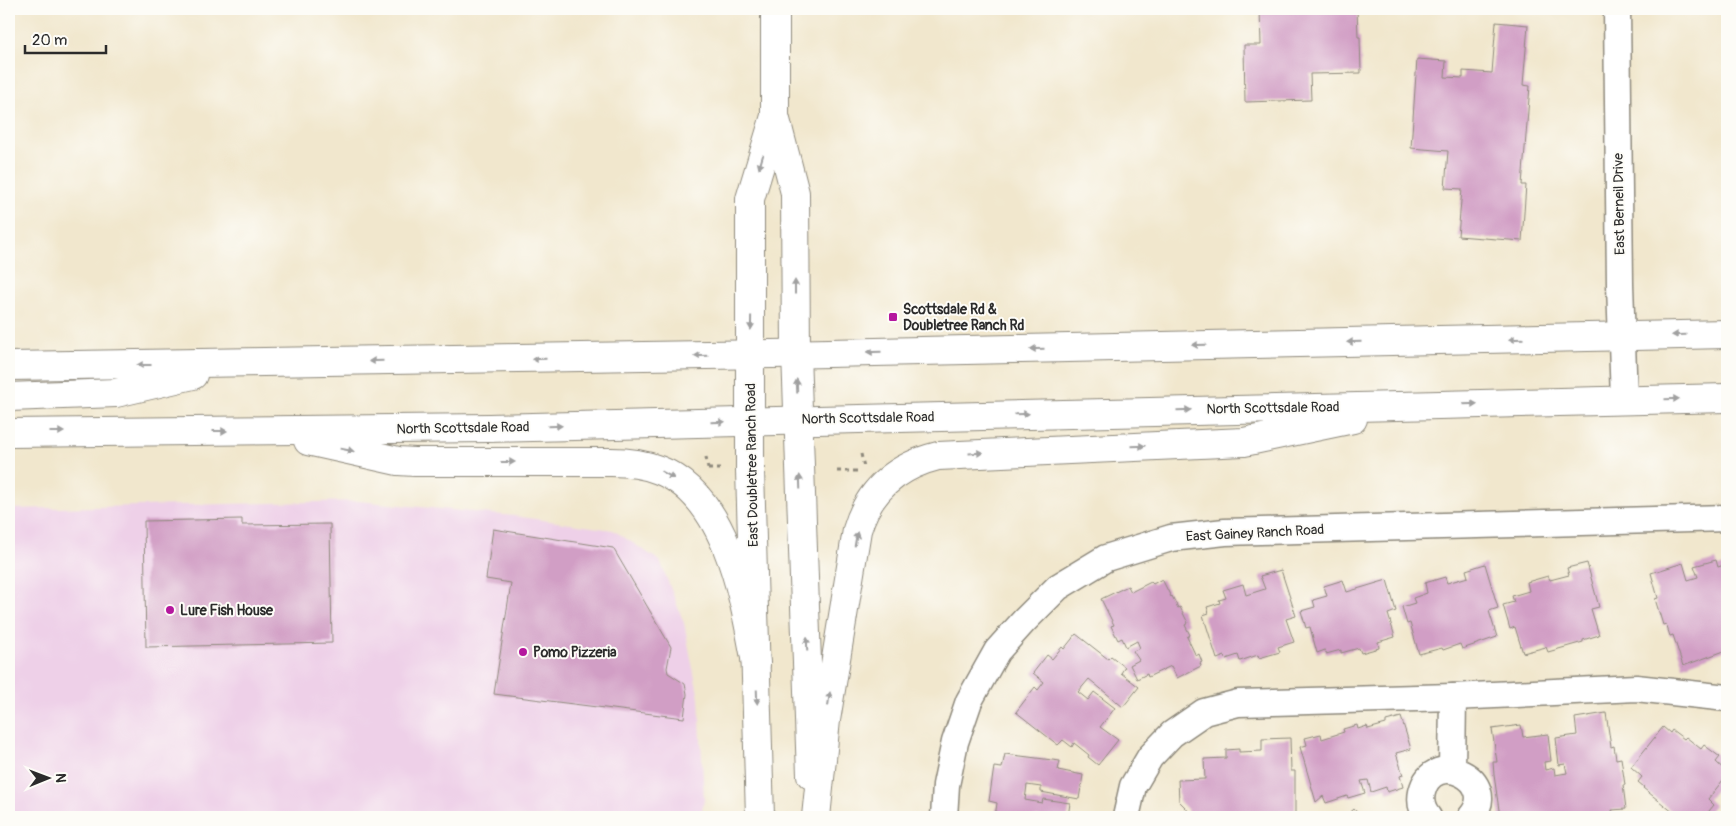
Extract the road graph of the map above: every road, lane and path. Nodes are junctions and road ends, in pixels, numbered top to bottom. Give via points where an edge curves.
1 (775, 9) edge
2 (1617, 9) edge
3 (776, 116) junction
4 (1727, 334) edge
5 (1622, 336) junction
6 (796, 353) junction
7 (750, 355) junction
8 (244, 364) junction
9 (9, 366) edge
10 (9, 397) edge
11 (1727, 398) edge
12 (1624, 400) junction
13 (1422, 405) junction
14 (798, 419) junction
15 (750, 421) junction
16 (247, 431) junction
17 (9, 433) edge
18 (861, 454) dead end
19 (706, 458) dead end
20 (727, 470) dead end
21 (837, 471) dead end
22 (1727, 518) edge
23 (756, 663) junction
24 (1453, 697) junction
25 (1727, 698) edge
26 (1452, 770) junction
27 (760, 817) edge
28 (812, 817) edge
29 (816, 817) edge
30 (944, 817) edge
31 (1126, 817) edge
32 (1428, 817) edge
33 (1471, 817) edge

1 - 3 main road, East Doubletree Ranch Road
2 - 5 street, East Berneil Drive
6 -> 3 main road, East Doubletree Ranch Road via 795,192
3 -> 7 main road, East Doubletree Ranch Road via 750,199
4 -> 5 main road
5 -> 6 main road
5 - 12 street, East Berneil Drive
6 - 7 main road
14 -> 6 main road, East Doubletree Ranch Road
7 -> 8 main road
7 - 15 main road, East Doubletree Ranch Road
8 -> 9 main road
8 - 10 main road via 116,393
12 -> 11 main road, North Scottsdale Road
13 -> 12 main road, North Scottsdale Road
14 -> 13 main road, North Scottsdale Road
29 -> 13 main road via 826,720 861,516 889,478 902,469 938,456 1244,442
14 - 15 main road, North Scottsdale Road
28 -> 14 main road, East Doubletree Ranch Road
16 -> 15 main road, North Scottsdale Road
15 - 23 main road, East Doubletree Ranch Road
17 -> 16 main road, North Scottsdale Road
16 -> 23 main road via 398,461 611,462 660,470 694,494 725,540
18 - 21 path via 865,471
19 - 20 path via 708,469
22 - 30 street, East Gainey Ranch Road via 1225,532 1171,538 1106,558 1058,587 997,651 969,701 955,742 946,785
23 -> 27 main road, East Doubletree Ranch Road
24 - 25 street via 1636,688
24 - 26 street
24 - 31 street via 1238,703 1204,712 1172,734 1150,758 1133,786
26 - 32 street via 1435,774 1423,788 1422,807
26 - 33 street via 1462,772 1476,786 1478,804

